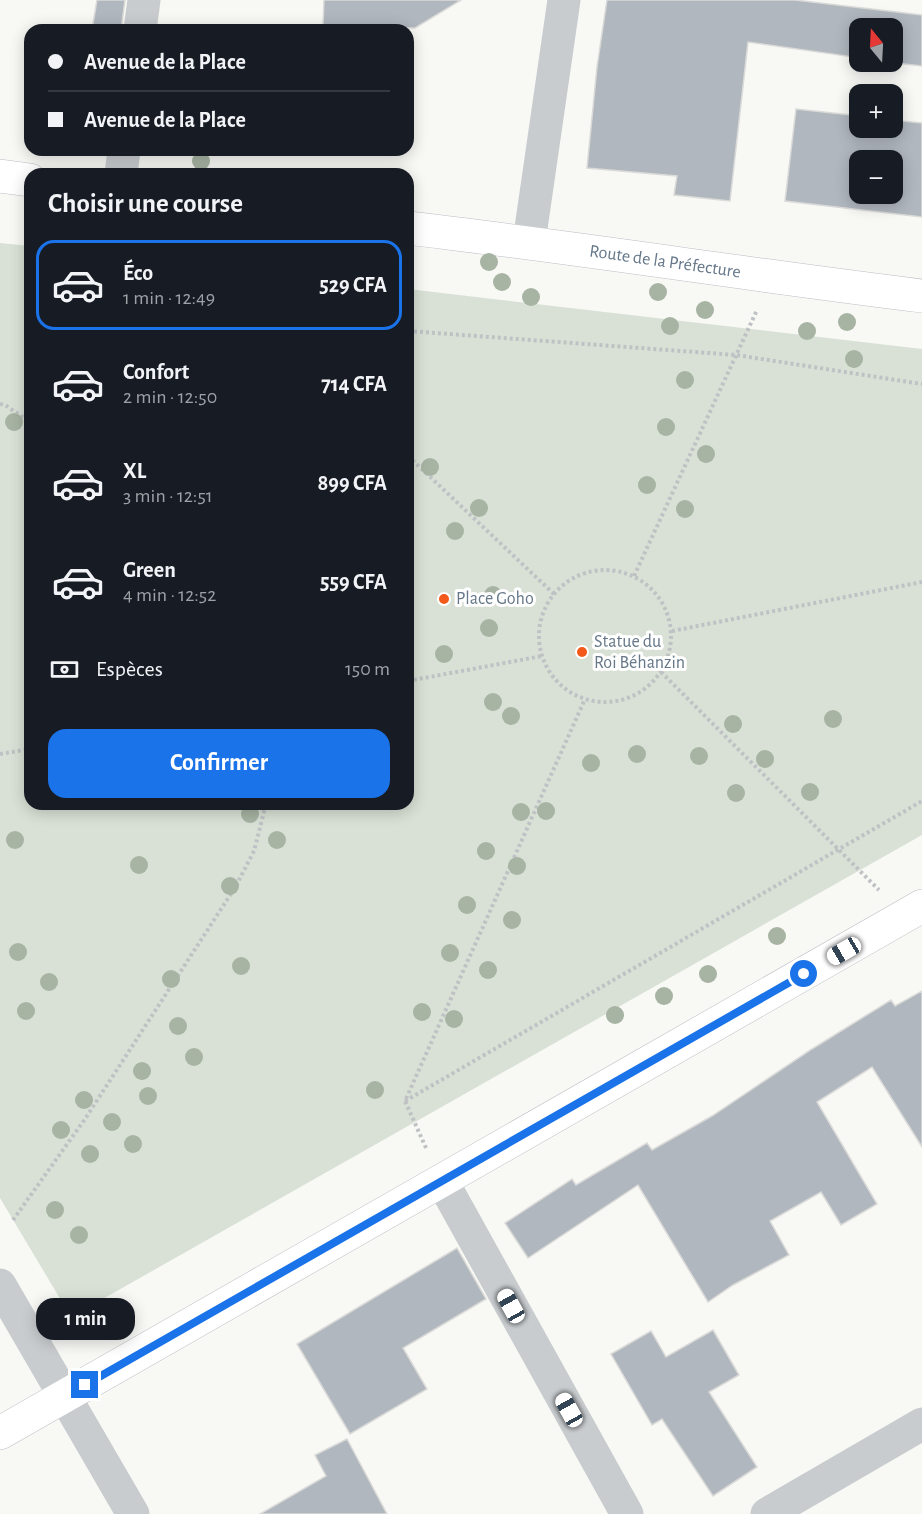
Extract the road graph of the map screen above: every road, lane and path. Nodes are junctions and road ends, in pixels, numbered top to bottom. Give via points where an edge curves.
1 (144, 0) edge
2 (564, 0) edge
3 (141, 24) edge
4 (0, 176) edge
5 (24, 179) edge
6 (414, 229) edge
7 (529, 242) junction
8 (771, 278) junction
9 (922, 296) edge
10 (414, 331) edge
11 (736, 355) junction
12 (922, 384) edge
13 (0, 404) edge
14 (24, 418) edge
15 (414, 462) edge
16 (634, 576) junction
17 (922, 582) edge
18 (554, 594) junction
19 (672, 631) junction
20 (542, 656) junction
21 (661, 672) junction
22 (414, 680) edge
23 (585, 699) dead end
24 (24, 750) edge
25 (0, 754) edge
26 (922, 801) edge
27 (264, 810) edge
28 (838, 850) junction
29 (914, 911) edge
30 (405, 1101) junction
31 (442, 1181) junction
32 (14, 1220) dead end
33 (0, 1285) edge
34 (65, 1397) junction
35 (922, 1424) edge
36 (0, 1433) edge
37 (133, 1514) edge
38 (627, 1514) edge
39 (767, 1514) edge

1 - 3 street
2 - 7 street
4 - 5 street
6 - 7 street, Route de la Préfecture
7 - 8 street, Route de la Préfecture
8 - 9 street, Route de la Préfecture
8 - 11 path
10 - 11 path
11 - 12 path
11 - 16 path
13 - 14 path
15 - 18 path
16 - 18 path via 612,571 589,572 570,580
16 - 19 path via 653,590 666,609
17 - 19 path
18 - 20 path via 543,613 539,635
19 - 21 path via 670,653
20 - 21 path via 551,675 566,690 586,699 607,702 628,698 646,688
20 - 22 path
21 - 28 path
23 - 30 path
24 - 25 path
26 - 28 path
27 - 32 path via 254,851 236,886 85,1119
28 - 29 path
28 - 30 path
29 - 31 street
30 - 31 path
31 - 34 street
31 - 38 street
33 - 34 street
34 - 36 street
34 - 37 street
35 - 39 street

